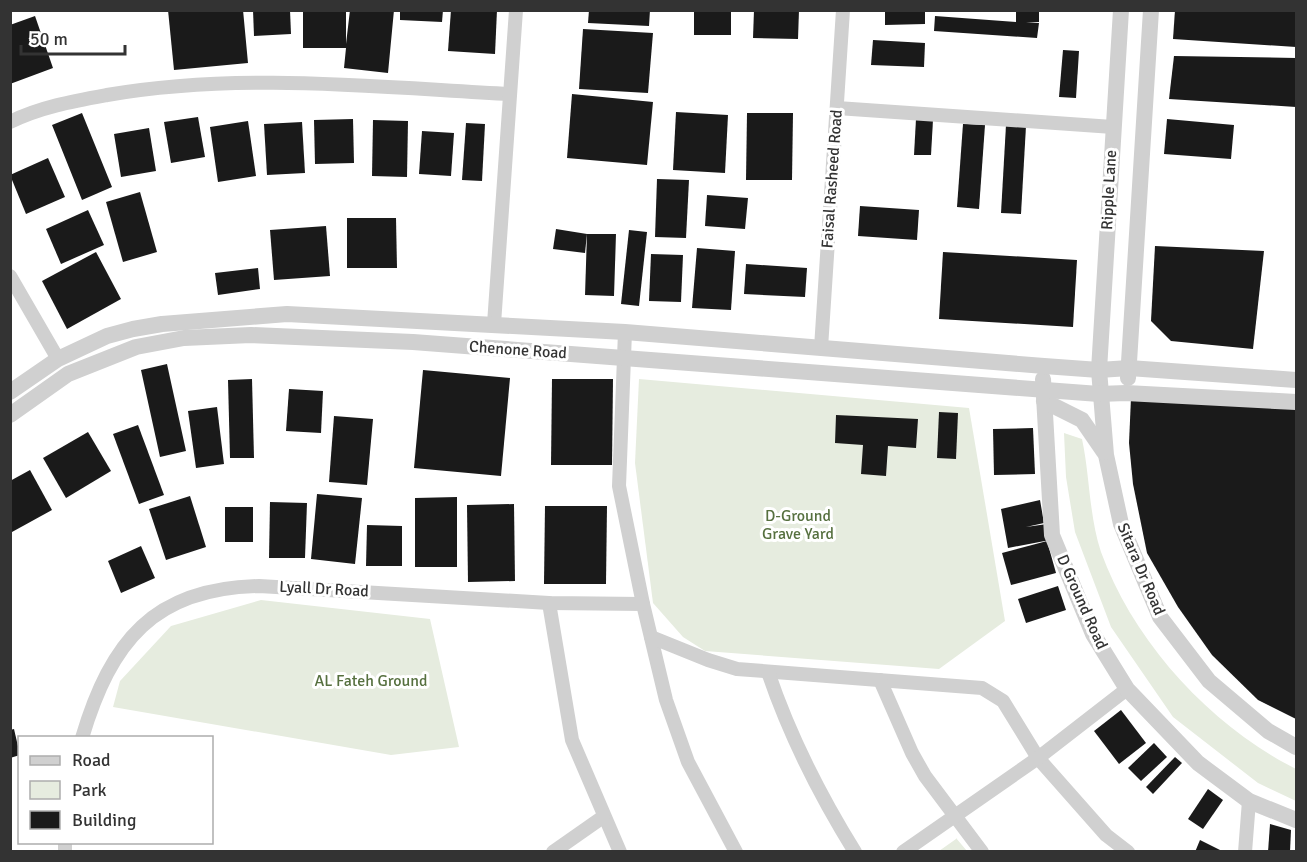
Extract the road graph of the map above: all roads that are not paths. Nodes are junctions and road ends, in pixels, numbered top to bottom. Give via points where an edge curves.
1 (516, 10) edge
2 (843, 10) edge
3 (1121, 10) edge
4 (1151, 10) edge
5 (510, 94) junction
6 (837, 108) junction
7 (10, 122) edge
8 (1113, 127) junction
9 (10, 276) edge
10 (494, 324) junction
11 (625, 332) junction
12 (821, 348) junction
13 (624, 358) junction
14 (58, 359) junction
15 (1044, 366) junction
16 (1129, 368) junction
17 (1099, 370) junction
18 (1296, 380) edge
19 (10, 392) edge
20 (1126, 393) junction
21 (1100, 394) junction
22 (1043, 395) junction
23 (1296, 402) edge
24 (10, 415) edge
25 (1106, 455) junction
26 (549, 603) junction
27 (643, 604) junction
28 (651, 637) junction
29 (768, 672) junction
30 (880, 680) junction
31 (1127, 689) junction
32 (83, 736) edge
33 (1296, 747) edge
34 (1038, 758) junction
35 (1250, 801) junction
36 (603, 817) junction
37 (953, 817) junction
38 (1296, 820) edge
39 (553, 852) edge
40 (620, 852) edge
41 (736, 852) edge
42 (855, 852) edge
43 (903, 852) edge
44 (982, 852) edge
45 (1128, 852) edge
46 (1245, 852) edge

1 - 5 street
2 - 6 street, Faisal Rasheed Road
3 - 8 street, Ripple Lane
4 - 16 street, Ripple Lane
5 - 7 street via 259,81 203,83 67,102
5 - 10 street
6 - 8 street
6 - 12 street, Faisal Rasheed Road
8 - 17 street, Ripple Lane
9 - 14 street
10 - 11 street, Chenone Road
10 - 14 street, Chenone Road via 276,314 133,329 107,336
11 - 12 street, Chenone Road
11 - 13 street
12 - 15 street, Chenone Road
13 - 22 street, Chenone Road
13 - 24 street, Chenone Road via 334,337 251,334 184,338 136,347 95,362 68,374
13 - 27 street via 619,486
14 - 19 street, Chenone Road
15 - 17 street, Chenone Road
15 - 22 street, D Ground Road
16 - 17 street, Chenone Road
16 - 18 street, Chenone Road
16 - 20 street, Ripple Lane
17 - 21 street, Sitara Dr Road
20 - 21 street, Chenone Road
20 - 23 street, Chenone Road
21 - 22 street, Chenone Road
21 - 25 street, Sitara Dr Road
22 - 25 street via 1082,420
22 - 31 street, D Ground Road via 1052,535 1093,634
25 - 33 street, Sitara Dr Road via 1121,524 1160,617 1209,681 1268,731
26 - 27 street, Lyall Dr Road
26 - 32 street, Lyall Dr Road via 259,586 201,592 161,610 137,630 106,677
26 - 36 street via 572,740
27 - 28 street
28 - 29 street via 738,669
28 - 41 street via 666,700 688,762
29 - 30 street
29 - 42 street via 803,760
30 - 34 street via 982,688 1003,700
30 - 37 street via 912,753
31 - 34 street
31 - 35 street, D Ground Road via 1198,763
34 - 37 street
34 - 45 street via 1106,835
35 - 38 street, D Ground Road
35 - 46 street
36 - 39 street
36 - 40 street
37 - 43 street
37 - 44 street

